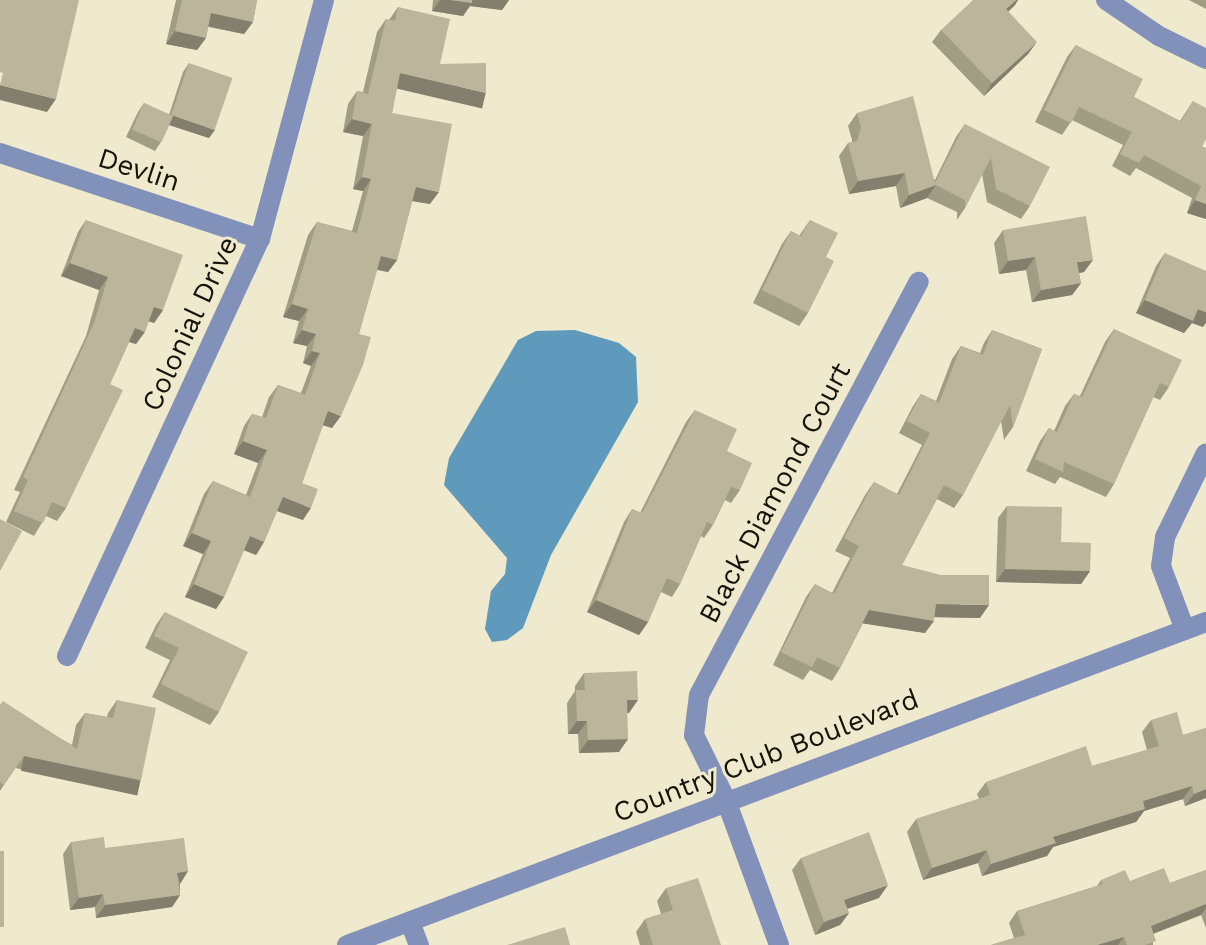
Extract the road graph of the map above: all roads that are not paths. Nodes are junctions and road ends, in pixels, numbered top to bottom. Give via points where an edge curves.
1 (324, 0) edge
2 (1106, 0) edge
3 (1206, 59) edge
4 (0, 153) edge
5 (260, 239) junction
6 (919, 282) dead end
7 (1206, 453) edge
8 (1206, 622) edge
9 (1185, 630) junction
10 (67, 656) dead end
11 (726, 800) junction
12 (410, 922) junction
13 (347, 945) edge
14 (419, 945) edge
15 (779, 945) edge

1 - 5 street, Colonial Drive
2 - 3 street via 1159,36
4 - 5 street, Devlin
5 - 10 street, Colonial Drive
6 - 11 street, Black Diamond Court via 699,695 694,735
7 - 9 street via 1165,537 1161,566
8 - 9 street, Country Club Boulevard
9 - 11 street, Country Club Boulevard
11 - 12 street, Country Club Boulevard
11 - 15 street
12 - 13 street, Country Club Boulevard
12 - 14 street

